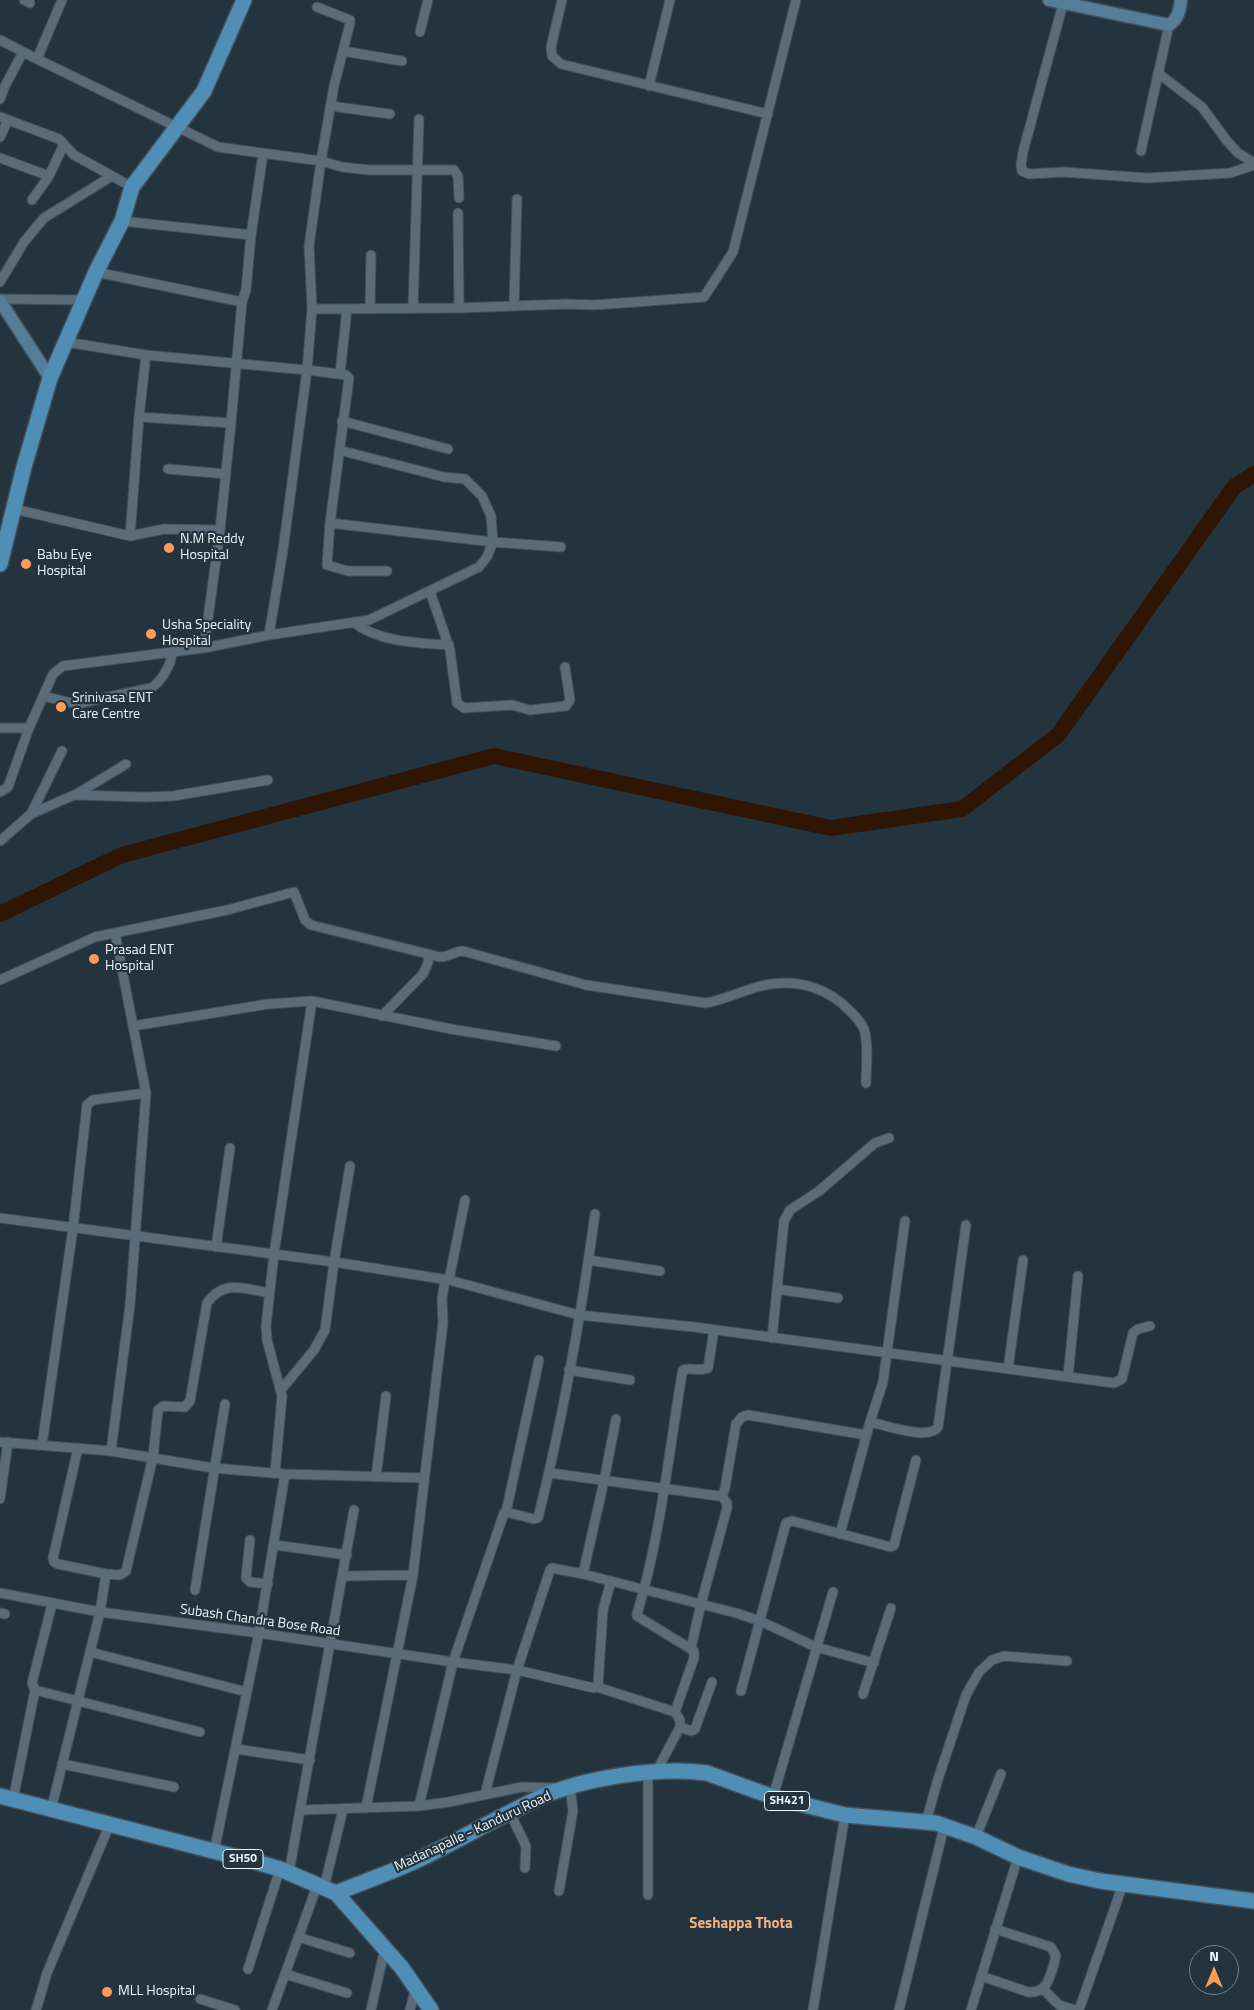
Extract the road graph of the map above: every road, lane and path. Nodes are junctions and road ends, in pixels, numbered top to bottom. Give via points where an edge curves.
1 (62, 0) edge
2 (244, 0) edge
3 (428, 0) edge
4 (562, 0) edge
5 (670, 0) edge
6 (796, 0) edge
7 (1049, 0) edge
8 (1181, 0) edge
9 (1064, 2) edge
10 (317, 7) dead end
11 (1169, 25) junction
12 (420, 32) dead end
13 (0, 40) edge
14 (343, 51) junction
15 (24, 52) junction
16 (37, 59) junction
17 (402, 61) dead end
18 (1158, 73) junction
19 (649, 86) junction
20 (0, 99) edge
21 (330, 106) junction
22 (390, 114) dead end
23 (768, 114) junction
24 (419, 118) dead end
25 (4, 119) edge
26 (177, 126) junction
27 (0, 137) edge
28 (64, 144) junction
29 (1141, 150) dead end
30 (263, 154) junction
31 (0, 158) edge
32 (321, 161) junction
33 (1254, 164) edge
34 (417, 170) junction
35 (49, 176) junction
36 (112, 176) junction
37 (132, 186) junction
38 (459, 198) dead end
39 (517, 199) dead end
40 (32, 200) dead end
41 (458, 213) dead end
42 (122, 221) junction
43 (251, 235) junction
44 (371, 255) dead end
45 (96, 272) junction
46 (0, 282) edge
47 (0, 300) edge
48 (83, 300) junction
49 (242, 302) junction
50 (514, 306) junction
51 (413, 308) junction
52 (459, 308) junction
53 (312, 309) junction
54 (347, 309) junction
55 (370, 309) junction
56 (66, 342) junction
57 (146, 355) junction
58 (236, 363) junction
59 (307, 370) junction
60 (340, 374) junction
61 (50, 378) junction
62 (139, 417) junction
63 (342, 421) junction
64 (231, 423) junction
65 (448, 449) dead end
66 (339, 450) junction
67 (168, 469) dead end
68 (226, 474) junction
69 (14, 509) junction
70 (330, 523) junction
71 (220, 530) junction
72 (130, 536) junction
73 (493, 542) junction
74 (561, 546) dead end
75 (0, 564) edge
76 (387, 571) dead end
77 (430, 590) junction
78 (353, 622) junction
79 (269, 635) junction
80 (449, 645) junction
81 (204, 648) junction
82 (172, 652) junction
83 (566, 666) dead end
84 (43, 696) junction
85 (0, 728) edge
86 (29, 728) junction
87 (62, 751) dead end
88 (126, 764) dead end
89 (268, 780) dead end
90 (0, 792) edge
91 (74, 795) junction
92 (31, 814) junction
93 (0, 841) edge
94 (114, 933) junction
95 (429, 955) junction
96 (0, 980) edge
97 (312, 1001) junction
98 (382, 1016) junction
99 (133, 1026) junction
100 (556, 1046) dead end
101 (866, 1083) dead end
102 (146, 1093) junction
103 (889, 1138) dead end
104 (230, 1148) dead end
105 (350, 1166) dead end
106 (465, 1200) dead end
107 (594, 1214) dead end
108 (0, 1218) edge
109 (905, 1221) dead end
110 (966, 1225) dead end
111 (73, 1228) junction
112 (136, 1237) junction
113 (216, 1247) junction
114 (274, 1254) junction
115 (588, 1260) junction
116 (1023, 1260) dead end
117 (334, 1262) junction
118 (660, 1271) dead end
119 (1078, 1276) dead end
120 (447, 1280) junction
121 (777, 1289) junction
122 (269, 1293) junction
123 (838, 1298) dead end
124 (579, 1315) junction
125 (1150, 1326) dead end
126 (714, 1330) junction
127 (772, 1338) junction
128 (888, 1354) junction
129 (539, 1360) dead end
130 (947, 1362) junction
131 (1008, 1369) junction
132 (570, 1370) junction
133 (1068, 1377) junction
134 (630, 1380) dead end
135 (281, 1390) junction
136 (386, 1396) dead end
137 (225, 1404) dead end
138 (616, 1419) dead end
139 (870, 1422) junction
140 (866, 1436) junction
141 (4, 1442) edge
142 (42, 1445) junction
143 (78, 1448) junction
144 (111, 1451) junction
145 (153, 1458) junction
146 (916, 1460) dead end
147 (213, 1468) junction
148 (550, 1473) junction
149 (280, 1474) junction
150 (376, 1477) junction
151 (424, 1478) junction
152 (604, 1481) junction
153 (663, 1489) junction
154 (722, 1496) junction
155 (0, 1498) edge
156 (354, 1510) dead end
157 (506, 1512) junction
158 (840, 1534) junction
159 (250, 1540) dead end
160 (274, 1544) junction
161 (347, 1555) junction
162 (106, 1574) junction
163 (583, 1574) junction
164 (413, 1575) junction
165 (344, 1576) junction
166 (611, 1581) junction
167 (268, 1584) junction
168 (195, 1590) dead end
169 (644, 1590) junction
170 (833, 1592) dead end
171 (0, 1593) edge
172 (52, 1604) junction
173 (701, 1604) junction
174 (891, 1608) dead end
175 (100, 1612) junction
176 (760, 1621) junction
177 (259, 1633) junction
178 (331, 1645) junction
179 (816, 1647) junction
180 (691, 1648) junction
181 (90, 1652) junction
182 (398, 1655) junction
183 (1067, 1661) dead end
184 (453, 1662) junction
185 (874, 1663) junction
186 (518, 1670) junction
187 (712, 1682) dead end
188 (597, 1687) junction
189 (35, 1690) junction
190 (741, 1691) dead end
191 (248, 1692) junction
192 (863, 1694) dead end
193 (78, 1702) junction
194 (675, 1712) junction
195 (680, 1728) junction
196 (200, 1732) dead end
197 (236, 1749) junction
198 (310, 1760) junction
199 (62, 1764) junction
200 (652, 1772) junction
201 (1001, 1774) dead end
202 (174, 1787) dead end
203 (568, 1788) junction
204 (485, 1794) junction
205 (774, 1797) junction
206 (7, 1798) edge
207 (419, 1806) junction
208 (366, 1808) junction
209 (343, 1809) junction
210 (51, 1810) junction
211 (300, 1810) junction
212 (510, 1813) junction
213 (845, 1815) junction
214 (926, 1822) junction
215 (109, 1826) junction
216 (944, 1826) junction
217 (976, 1837) junction
218 (214, 1852) junction
219 (1018, 1857) junction
220 (525, 1868) dead end
221 (284, 1871) junction
222 (1122, 1884) junction
223 (326, 1889) junction
224 (559, 1891) dead end
225 (648, 1895) dead end
226 (1254, 1901) edge
227 (995, 1929) junction
228 (298, 1937) junction
229 (384, 1948) junction
230 (350, 1953) dead end
231 (248, 1968) dead end
232 (285, 1974) junction
233 (980, 1976) junction
234 (416, 1988) junction
235 (1043, 1989) junction
236 (347, 1993) dead end
237 (200, 1999) dead end
238 (36, 2010) edge
239 (235, 2010) edge
240 (272, 2010) edge
241 (371, 2010) edge
242 (410, 2010) edge
243 (431, 2010) edge
244 (813, 2010) edge
245 (899, 2010) edge
246 (971, 2010) edge
247 (1075, 2010) edge
248 (1080, 2010) edge

1 - 16 street
2 - 26 main road via 204,90
3 - 12 street
4 - 19 street via 550,47 552,56 561,64
5 - 19 street
6 - 23 street
7 - 9 main road
8 - 11 main road via 1179,14
9 - 11 main road
9 - 33 street via 1023,152 1022,170 1029,174 1064,172 1147,178 1230,173
10 - 14 street via 350,20
11 - 18 street
13 - 15 street
14 - 17 street
14 - 21 street
15 - 16 street
15 - 20 street
16 - 26 street
18 - 29 street
18 - 33 street via 1202,107 1227,141
19 - 23 street
21 - 22 street
21 - 32 street
23 - 50 street via 733,252 704,297 594,305
24 - 34 street
25 - 27 street
25 - 28 street via 59,139
26 - 30 street via 218,147
26 - 37 main road
28 - 35 street
28 - 36 street via 74,155
30 - 32 street
30 - 43 street
31 - 35 street
32 - 34 street via 369,170
32 - 53 street via 309,246
34 - 38 street via 454,170 458,176
34 - 51 street
35 - 40 street
36 - 37 street
36 - 46 street via 44,218 24,242
37 - 42 main road
39 - 50 street
41 - 52 street
42 - 43 street
42 - 45 main road
43 - 49 street
44 - 55 street
45 - 48 main road
45 - 49 street
47 - 48 street
47 - 61 main road
48 - 56 main road
49 - 58 street
50 - 52 street
51 - 52 street
51 - 55 street
53 - 54 street
53 - 59 street
54 - 55 street
54 - 60 street
56 - 57 street
56 - 61 main road
57 - 58 street
57 - 62 street
58 - 59 street
58 - 64 street
59 - 60 street
59 - 79 street
60 - 63 street via 349,378
61 - 69 main road
62 - 64 street
62 - 72 street
63 - 65 street
63 - 66 street
64 - 68 street
66 - 70 street
66 - 73 street via 444,477 465,479 490,509
67 - 68 street
68 - 71 street
69 - 72 street
69 - 75 main road
70 - 73 street
70 - 76 street via 326,565 348,570
71 - 72 street via 164,529
71 - 81 street
73 - 74 street
73 - 77 street via 487,558 479,567
77 - 78 street via 369,620
77 - 80 street
78 - 79 street
78 - 80 street via 382,636
79 - 81 street
80 - 83 street via 457,703 464,708 512,705 530,710 566,706 570,700
81 - 82 street
82 - 84 street via 63,666 53,674
82 - 84 street via 170,663 151,688 76,704
84 - 86 street
85 - 86 street
86 - 90 street via 8,787
87 - 92 street
88 - 91 street
89 - 91 street via 173,796
91 - 92 street
92 - 93 street
94 - 95 street via 227,910 294,892 305,920 311,925
94 - 96 street via 95,937
94 - 99 street
95 - 98 street via 422,974
95 - 101 street via 448,957 463,950 586,985 705,1002 770,984 804,985 818,989 831,994 863,1027
97 - 98 street
97 - 99 street via 268,1004
97 - 114 street
98 - 100 street
99 - 102 street
102 - 111 street via 93,1100 87,1105
102 - 112 street
103 - 121 street via 874,1144 786,1215
104 - 113 street
105 - 117 street
106 - 120 street
107 - 115 street
108 - 111 street
109 - 128 street
110 - 130 street
111 - 112 street
111 - 142 street
112 - 113 street
112 - 144 street
113 - 114 street
114 - 117 street
114 - 122 street
115 - 118 street
115 - 124 street
116 - 131 street
117 - 120 street
117 - 135 street via 324,1334
119 - 133 street
120 - 124 street
120 - 151 street via 442,1299 443,1323
121 - 123 street
121 - 127 street
122 - 135 street via 266,1340
122 - 145 street via 225,1288 213,1294 207,1303 190,1401 185,1407 163,1406 158,1410
124 - 126 street
124 - 132 street
125 - 133 street via 1133,1333 1119,1382
126 - 127 street
126 - 153 street via 708,1368 683,1370
127 - 128 street
128 - 130 street
128 - 139 street
129 - 157 street
130 - 131 street
130 - 139 street via 936,1431 921,1434
131 - 133 street
132 - 134 street
132 - 148 street
135 - 149 street
136 - 150 street
137 - 147 street
138 - 152 street
139 - 140 street
140 - 154 street via 742,1416 736,1424
140 - 158 street
141 - 142 street
141 - 155 street
142 - 143 street
143 - 144 street
143 - 162 street via 53,1558 58,1564
144 - 145 street
145 - 147 street
145 - 162 street via 126,1571 120,1575
146 - 158 street via 893,1546 889,1548
147 - 149 street
147 - 168 street
148 - 152 street
148 - 157 street via 538,1518
149 - 150 street
149 - 160 street
150 - 151 street
151 - 164 street
152 - 153 street
152 - 163 street
153 - 154 street
153 - 169 street
154 - 173 street via 727,1508
156 - 161 street
157 - 184 street
158 - 176 street via 792,1521 786,1523
159 - 167 street via 246,1578 250,1582
160 - 161 street
160 - 167 street
161 - 165 street
162 - 175 street
163 - 166 street
163 - 186 street via 556,1567 550,1570
164 - 165 street
164 - 182 street
165 - 178 street
166 - 169 street
166 - 188 street via 603,1610
167 - 177 street
169 - 173 street
169 - 180 street via 637,1616
170 - 179 street
171 - 172 street, Subash Chandra Bose Road
172 - 175 street, Subash Chandra Bose Road
172 - 189 street via 32,1683
173 - 176 street
173 - 180 street
174 - 185 street
175 - 177 street, Subash Chandra Bose Road
175 - 181 street
176 - 179 street
176 - 190 street
177 - 178 street, Subash Chandra Bose Road
177 - 191 street
178 - 182 street, Subash Chandra Bose Road
178 - 198 street
179 - 185 street
179 - 205 street
180 - 194 street via 694,1658
181 - 191 street
181 - 193 street
182 - 184 street, Subash Chandra Bose Road
182 - 208 street
183 - 214 street via 1004,1656 992,1660 979,1672 966,1695
184 - 186 street, Subash Chandra Bose Road
184 - 207 street
185 - 192 street
186 - 188 street, Subash Chandra Bose Road
186 - 204 street
187 - 195 street via 695,1729
188 - 194 street, Subash Chandra Bose Road
189 - 193 street
189 - 206 street
191 - 197 street
193 - 196 street
193 - 199 street
194 - 195 street
195 - 200 street
197 - 198 street
197 - 218 street
198 - 211 street
199 - 202 street
199 - 210 street
200 - 203 main road, Madanapalle - Kanduru Road / SH421
200 - 205 main road, Madanapalle - Kanduru Road / SH421 via 707,1773
200 - 225 street
201 - 217 street
203 - 204 street via 522,1787
203 - 212 main road, Madanapalle - Kanduru Road / SH421
203 - 224 street via 573,1811
204 - 207 street
205 - 213 main road, Madanapalle - Kanduru Road / SH421
206 - 210 main road, SH50
207 - 208 street
208 - 209 street
209 - 211 street
209 - 223 street
210 - 215 main road, SH50
211 - 221 street
212 - 220 street via 526,1846
212 - 223 main road, Madanapalle - Kanduru Road / SH421 via 422,1858
213 - 214 main road, Madanapalle - Kanduru Road / SH421
213 - 244 street
214 - 216 main road, Madanapalle - Kanduru Road / SH421
215 - 218 main road, SH50
215 - 238 street via 46,1973
216 - 217 main road, Madanapalle - Kanduru Road / SH421
216 - 245 street
217 - 219 main road, Madanapalle - Kanduru Road / SH421
218 - 221 main road, SH50
219 - 222 main road, Madanapalle - Kanduru Road / SH421 via 1068,1874
219 - 227 street
221 - 223 main road, SH50
221 - 231 street
222 - 226 main road, Madanapalle - Kanduru Road / SH421
222 - 248 street
223 - 228 street
223 - 229 main road, SH50
227 - 233 street
227 - 235 street via 1052,1947 1056,1956 1049,1981
228 - 230 street
228 - 232 street
229 - 234 main road, SH50
229 - 241 street
232 - 236 street
232 - 240 street
233 - 235 street via 1028,1992
233 - 246 street
234 - 242 street
234 - 243 main road, SH50
235 - 247 street via 1059,2005
237 - 239 street

